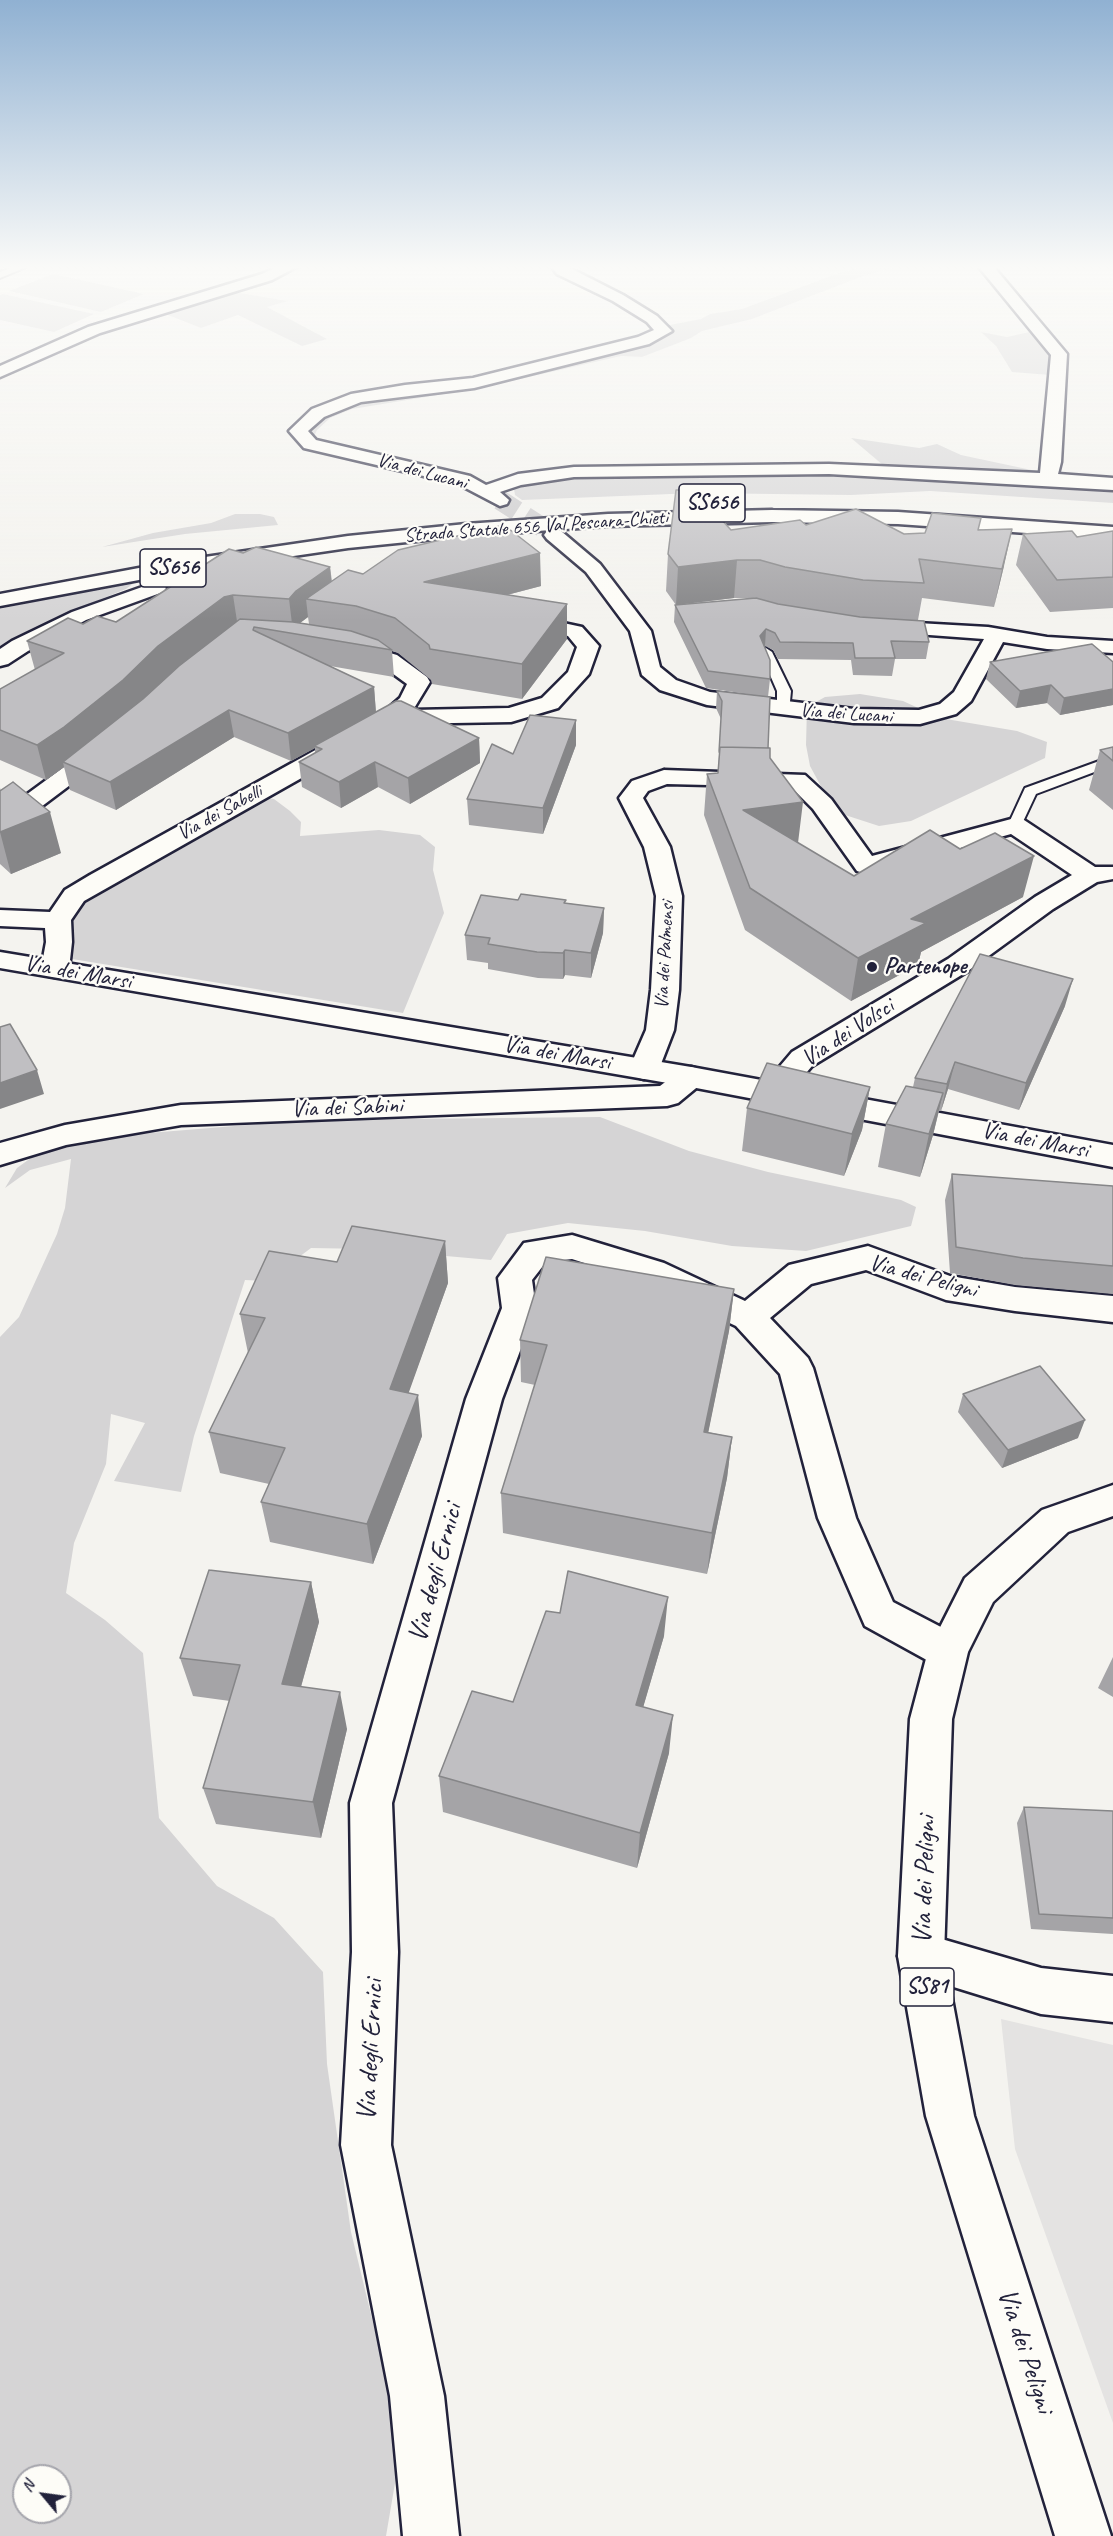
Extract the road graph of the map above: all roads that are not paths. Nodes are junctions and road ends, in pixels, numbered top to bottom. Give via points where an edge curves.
1 (461, 384) edge
2 (1057, 384) edge
3 (1048, 479) junction
4 (1113, 484) edge
5 (1113, 517) edge
6 (277, 533) dead end
7 (1113, 533) edge
8 (554, 535) tunnel mouth
9 (348, 542) junction
10 (22, 576) dead end
11 (0, 581) edge
12 (0, 600) edge
13 (531, 622) edge
14 (858, 626) edge
15 (997, 634) junction
16 (328, 644) edge
17 (1113, 647) edge
18 (766, 651) edge
19 (0, 659) edge
20 (784, 710) junction
21 (392, 717) junction
22 (122, 734) edge
23 (1113, 760) edge
24 (1015, 825) junction
25 (0, 826) edge
26 (1102, 874) edge
27 (0, 918) edge
28 (58, 920) junction
29 (0, 960) edge
30 (55, 969) junction
31 (644, 1070) junction
32 (691, 1077) junction
33 (773, 1092) junction
34 (0, 1154) edge
35 (1113, 1156) edge
36 (1113, 1309) edge
37 (748, 1317) junction
38 (1113, 1500) edge
39 (948, 1651) junction
40 (921, 1956) junction
41 (1113, 1999) edge
42 (431, 2536) edge
43 (1083, 2536) edge

1 - 3 main road, Via dei Lucani via 357,398 318,412 298,431 310,444 464,480 493,496 518,480 574,472 829,469
2 - 3 main road
3 - 4 main road, Via dei Lucani
5 - 6 main road, Strada Statale 656 Val Pescara-Chieti / SS656 via 898,504 691,503 507,511
7 - 9 main road, Strada Statale 656 Val Pescara-Chieti / SS656 via 898,518 772,516 565,523
8 - 20 main road, Via dei Lucani via 593,568 640,632 650,670 668,685 707,698
9 - 12 main road, Strada Statale 656 Val Pescara-Chieti / SS656 via 171,568
9 - 19 main road via 294,559 226,570 147,590 79,616
10 - 11 main road
13 - 21 main road, Via dei Sabelli via 575,631 588,646 578,674 550,703 511,715
14 - 15 main road
15 - 17 main road via 1047,643
15 - 20 main road, Via dei Lucani via 963,696 948,709 921,717 854,717
16 - 21 main road, Via dei Sabelli via 389,660 419,682 409,700
18 - 20 lane via 784,691
21 - 28 main road, Via dei Sabelli via 99,880 74,896
22 - 25 main road
23 - 24 lane via 1030,791
24 - 26 main road
24 - 31 main road, Via dei Palmensi via 866,866 822,804 797,780 664,777 640,786 631,798 657,847 669,896 660,1030
26 - 33 main road, Via dei Volsci via 1044,903 958,965 802,1059
27 - 28 main road
28 - 30 main road
29 - 30 main road, Via dei Marsi
30 - 31 main road, Via dei Marsi
31 - 32 main road, Via dei Marsi
32 - 33 main road, Via dei Marsi
32 - 34 main road, Via dei Sabini via 667,1096 181,1114 65,1135
33 - 35 main road, Via dei Marsi
36 - 37 main road, Via dei Peligni via 946,1288 868,1258 801,1274
37 - 39 main road, Via degli Ernici via 796,1368 837,1518 879,1614
37 - 42 main road, Via degli Ernici via 652,1272 573,1247 536,1251 515,1278 519,1308 484,1399 371,1803 375,1952 366,2145 417,2396
38 - 39 main road, Via dei Peligni / SS81 via 1055,1521 979,1590
39 - 40 main road, Via dei Peligni / SS81 via 931,1719
40 - 41 main road via 1041,1991
40 - 43 main road, Via dei Peligni / SS81 via 950,2116

